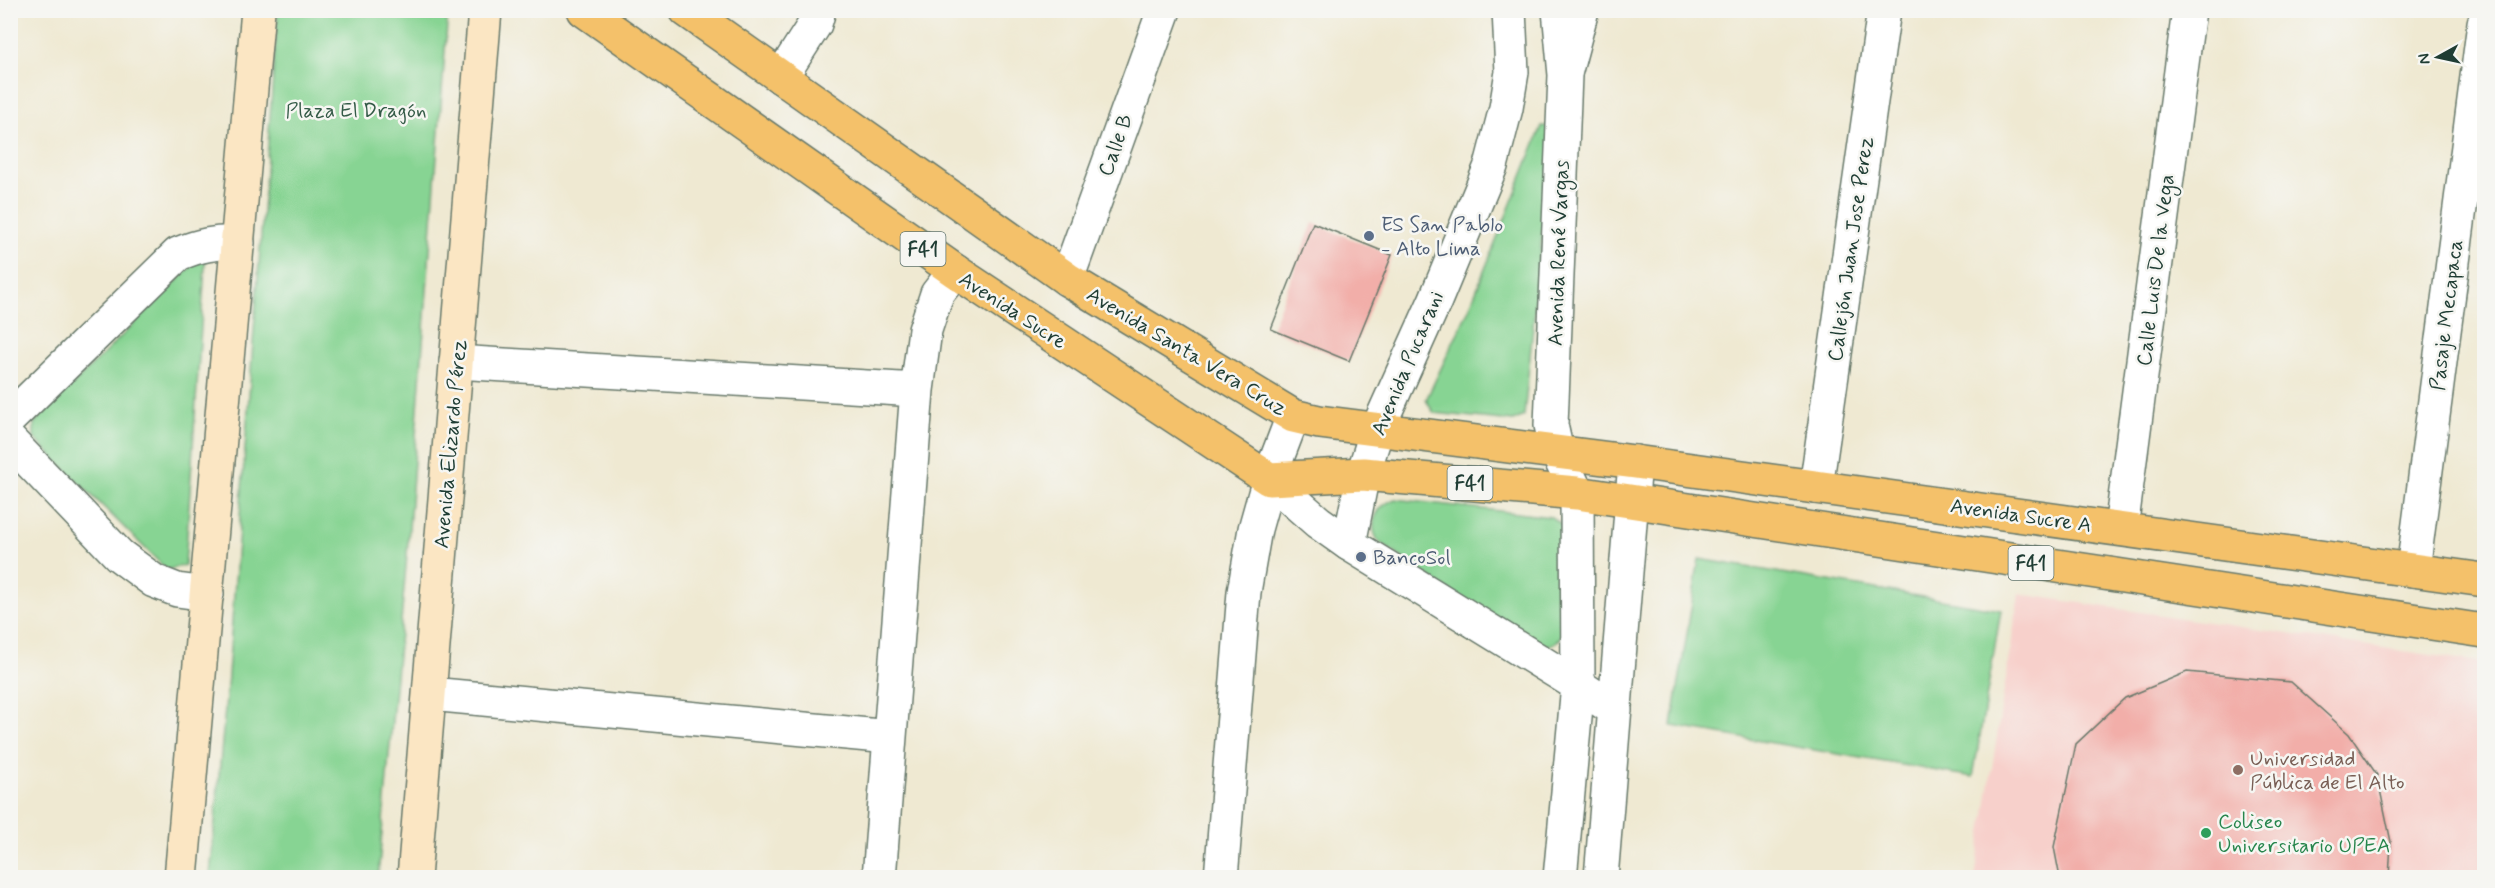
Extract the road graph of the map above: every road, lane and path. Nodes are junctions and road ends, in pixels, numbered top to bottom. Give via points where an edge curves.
1 (258, 10) edge
2 (485, 10) edge
3 (584, 10) edge
4 (686, 10) edge
5 (819, 10) edge
6 (1164, 10) edge
7 (1509, 10) edge
8 (1559, 10) edge
9 (1582, 10) edge
10 (1884, 10) edge
11 (2189, 10) edge
12 (2484, 23) edge
13 (1512, 72) junction
14 (1565, 75) junction
15 (780, 77) junction
16 (238, 243) junction
17 (955, 271) junction
18 (1067, 279) junction
19 (456, 362) junction
20 (917, 390) junction
21 (1293, 416) junction
22 (10, 418) edge
23 (1377, 430) junction
24 (10, 441) edge
25 (1557, 452) junction
26 (1635, 462) junction
27 (1363, 474) junction
28 (1269, 479) junction
29 (1816, 487) junction
30 (1577, 493) junction
31 (1632, 502) junction
32 (2121, 529) junction
33 (1349, 544) junction
34 (2413, 570) junction
35 (2484, 580) edge
36 (207, 594) junction
37 (2484, 631) edge
38 (1578, 685) junction
39 (430, 694) junction
40 (1615, 710) junction
41 (890, 737) junction
42 (181, 878) edge
43 (414, 878) edge
44 (879, 878) edge
45 (1221, 878) edge
46 (1560, 878) edge
47 (1601, 878) edge

1 - 16 main road
2 - 19 main road, Avenida Elizardo Pérez
3 - 17 main road, Avenida Sucre / F41
4 - 15 main road, F41
5 - 15 street via 815,24
6 - 18 street, Calle B
7 - 13 street, Avenida Pucarani
8 - 14 street
9 - 14 street, Avenida René Vargas
10 - 29 street, Callejón Juan Jose Perez
11 - 32 street, Calle Luis De la Vega
12 - 34 street, Pasaje Mecapaca
13 - 14 street
13 - 23 street, Avenida Pucarani via 1491,166
14 - 25 street, Avenida René Vargas via 1551,425
15 - 18 main road, F41
16 - 22 street via 200,245 178,255
16 - 36 main road
17 - 20 street via 937,294 925,330
17 - 28 main road, Avenida Sucre / F41
18 - 21 main road, Avenida Santa Vera Cruz / F41
19 - 20 street
19 - 39 main road, Avenida Elizardo Pérez
20 - 41 street
21 - 23 main road, Avenida Santa Vera Cruz / F41
21 - 28 street
23 - 25 main road, Avenida Santa Vera Cruz / F41
23 - 27 street, Avenida Pucarani
24 - 36 street via 119,555 154,581 177,590
25 - 26 main road, Avenida Sucre A / F41
25 - 30 street, Avenida René Vargas
26 - 29 main road, Avenida Sucre A / F41
26 - 31 street
27 - 28 main road, F41
27 - 30 main road, F41
27 - 33 street, Avenida Pucarani
28 - 33 street
28 - 45 street via 1244,592
29 - 32 main road, Avenida Sucre A / F41
30 - 31 main road, F41
30 - 38 street
31 - 37 main road, F41
31 - 40 street
32 - 34 main road, Avenida Sucre A / F41
33 - 38 street
34 - 35 main road, Avenida Sucre A / F41
36 - 42 main road
38 - 40 street
38 - 46 street
39 - 41 street
39 - 43 main road, Avenida Elizardo Pérez
40 - 47 street
41 - 44 street

